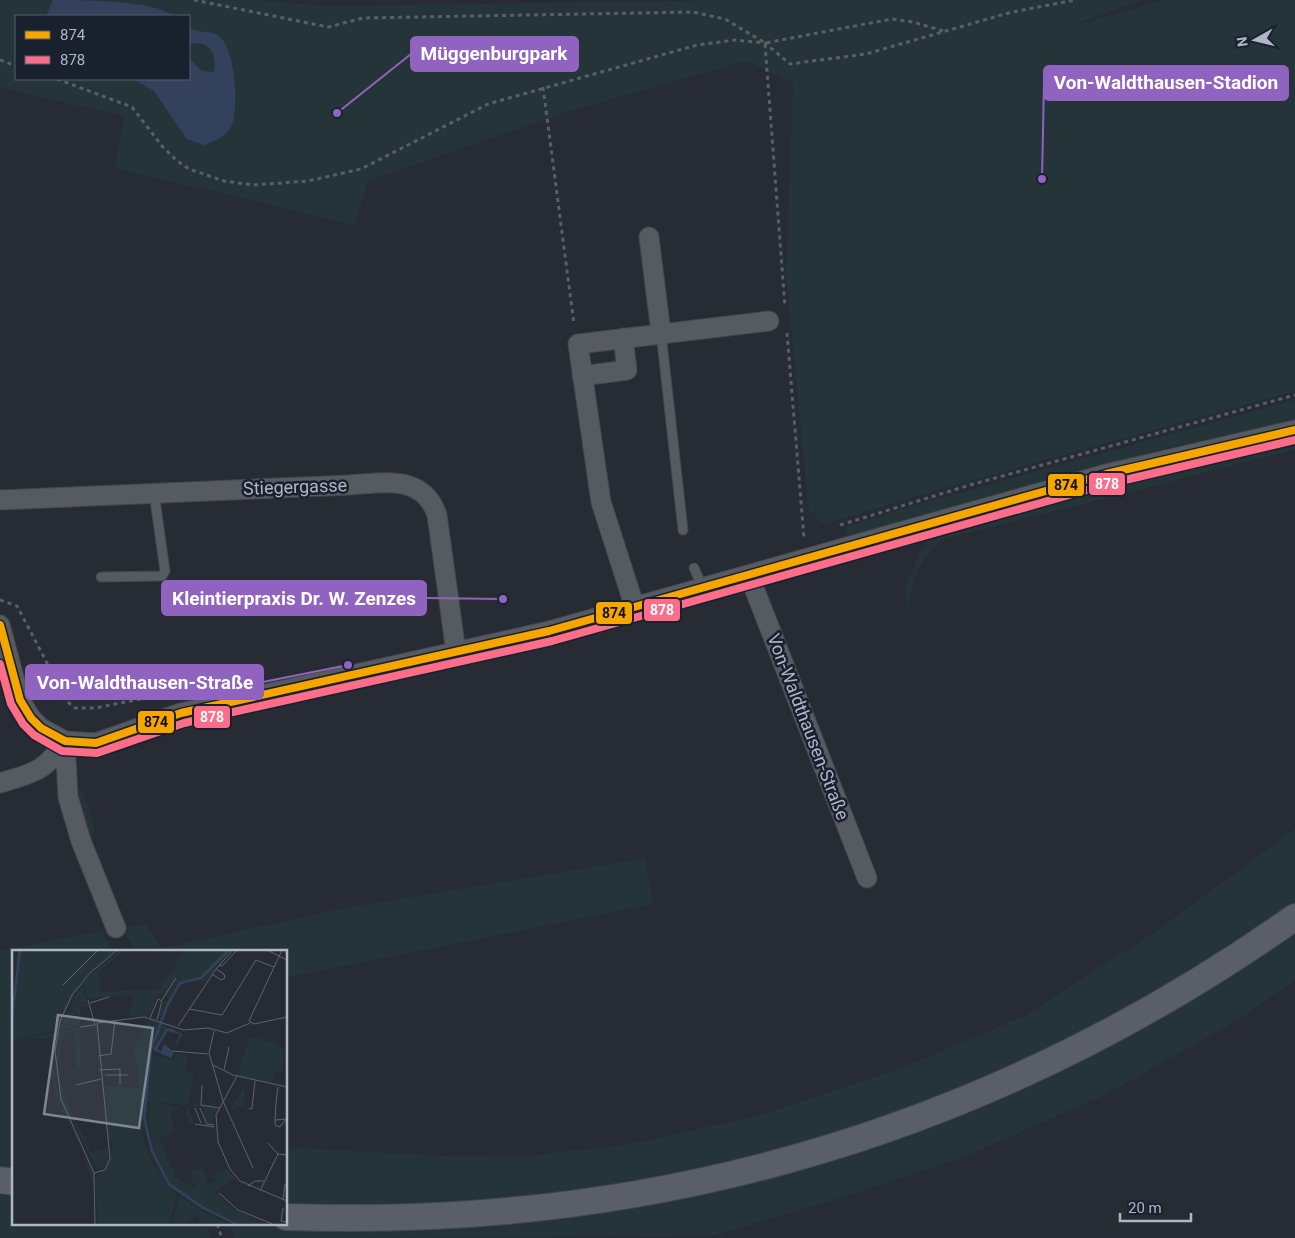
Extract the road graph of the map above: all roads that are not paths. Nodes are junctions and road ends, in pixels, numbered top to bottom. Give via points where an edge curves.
1 (650, 237) dead end
2 (781, 320) road end
3 (661, 333) junction
4 (623, 338) junction
5 (582, 376) junction
6 (1295, 430) edge
7 (154, 493) junction
8 (0, 500) edge
9 (683, 530) dead end
10 (694, 568) dead end
11 (749, 575) junction
12 (101, 578) dead end
13 (703, 588) junction
14 (635, 608) junction
15 (0, 625) edge
16 (456, 652) junction
17 (65, 741) junction
18 (0, 783) edge
19 (867, 878) dead end
20 (1295, 916) edge
21 (116, 928) dead end
22 (288, 1217) edge

1 - 3 street
2 - 3 street
3 - 4 street
3 - 9 lane
4 - 5 street via 578,344
4 - 5 street via 627,370
5 - 14 street via 601,502
6 - 11 street via 1106,474
7 - 8 street, Stiegergasse
7 - 12 lane via 165,571 162,576
7 - 16 street, Stiegergasse via 388,483 420,490 428,497 437,516
10 - 13 lane
11 - 13 street
11 - 19 street, Von-Waldthausen-Straße
13 - 14 street
14 - 16 street
15 - 17 street via 20,700 41,728
16 - 17 street via 171,716 105,741 87,744
17 - 18 street via 46,766
17 - 21 street via 68,797 81,841
20 - 22 main road via 1192,985 1071,1052 947,1107 824,1150 704,1182 595,1202 455,1216 392,1219

